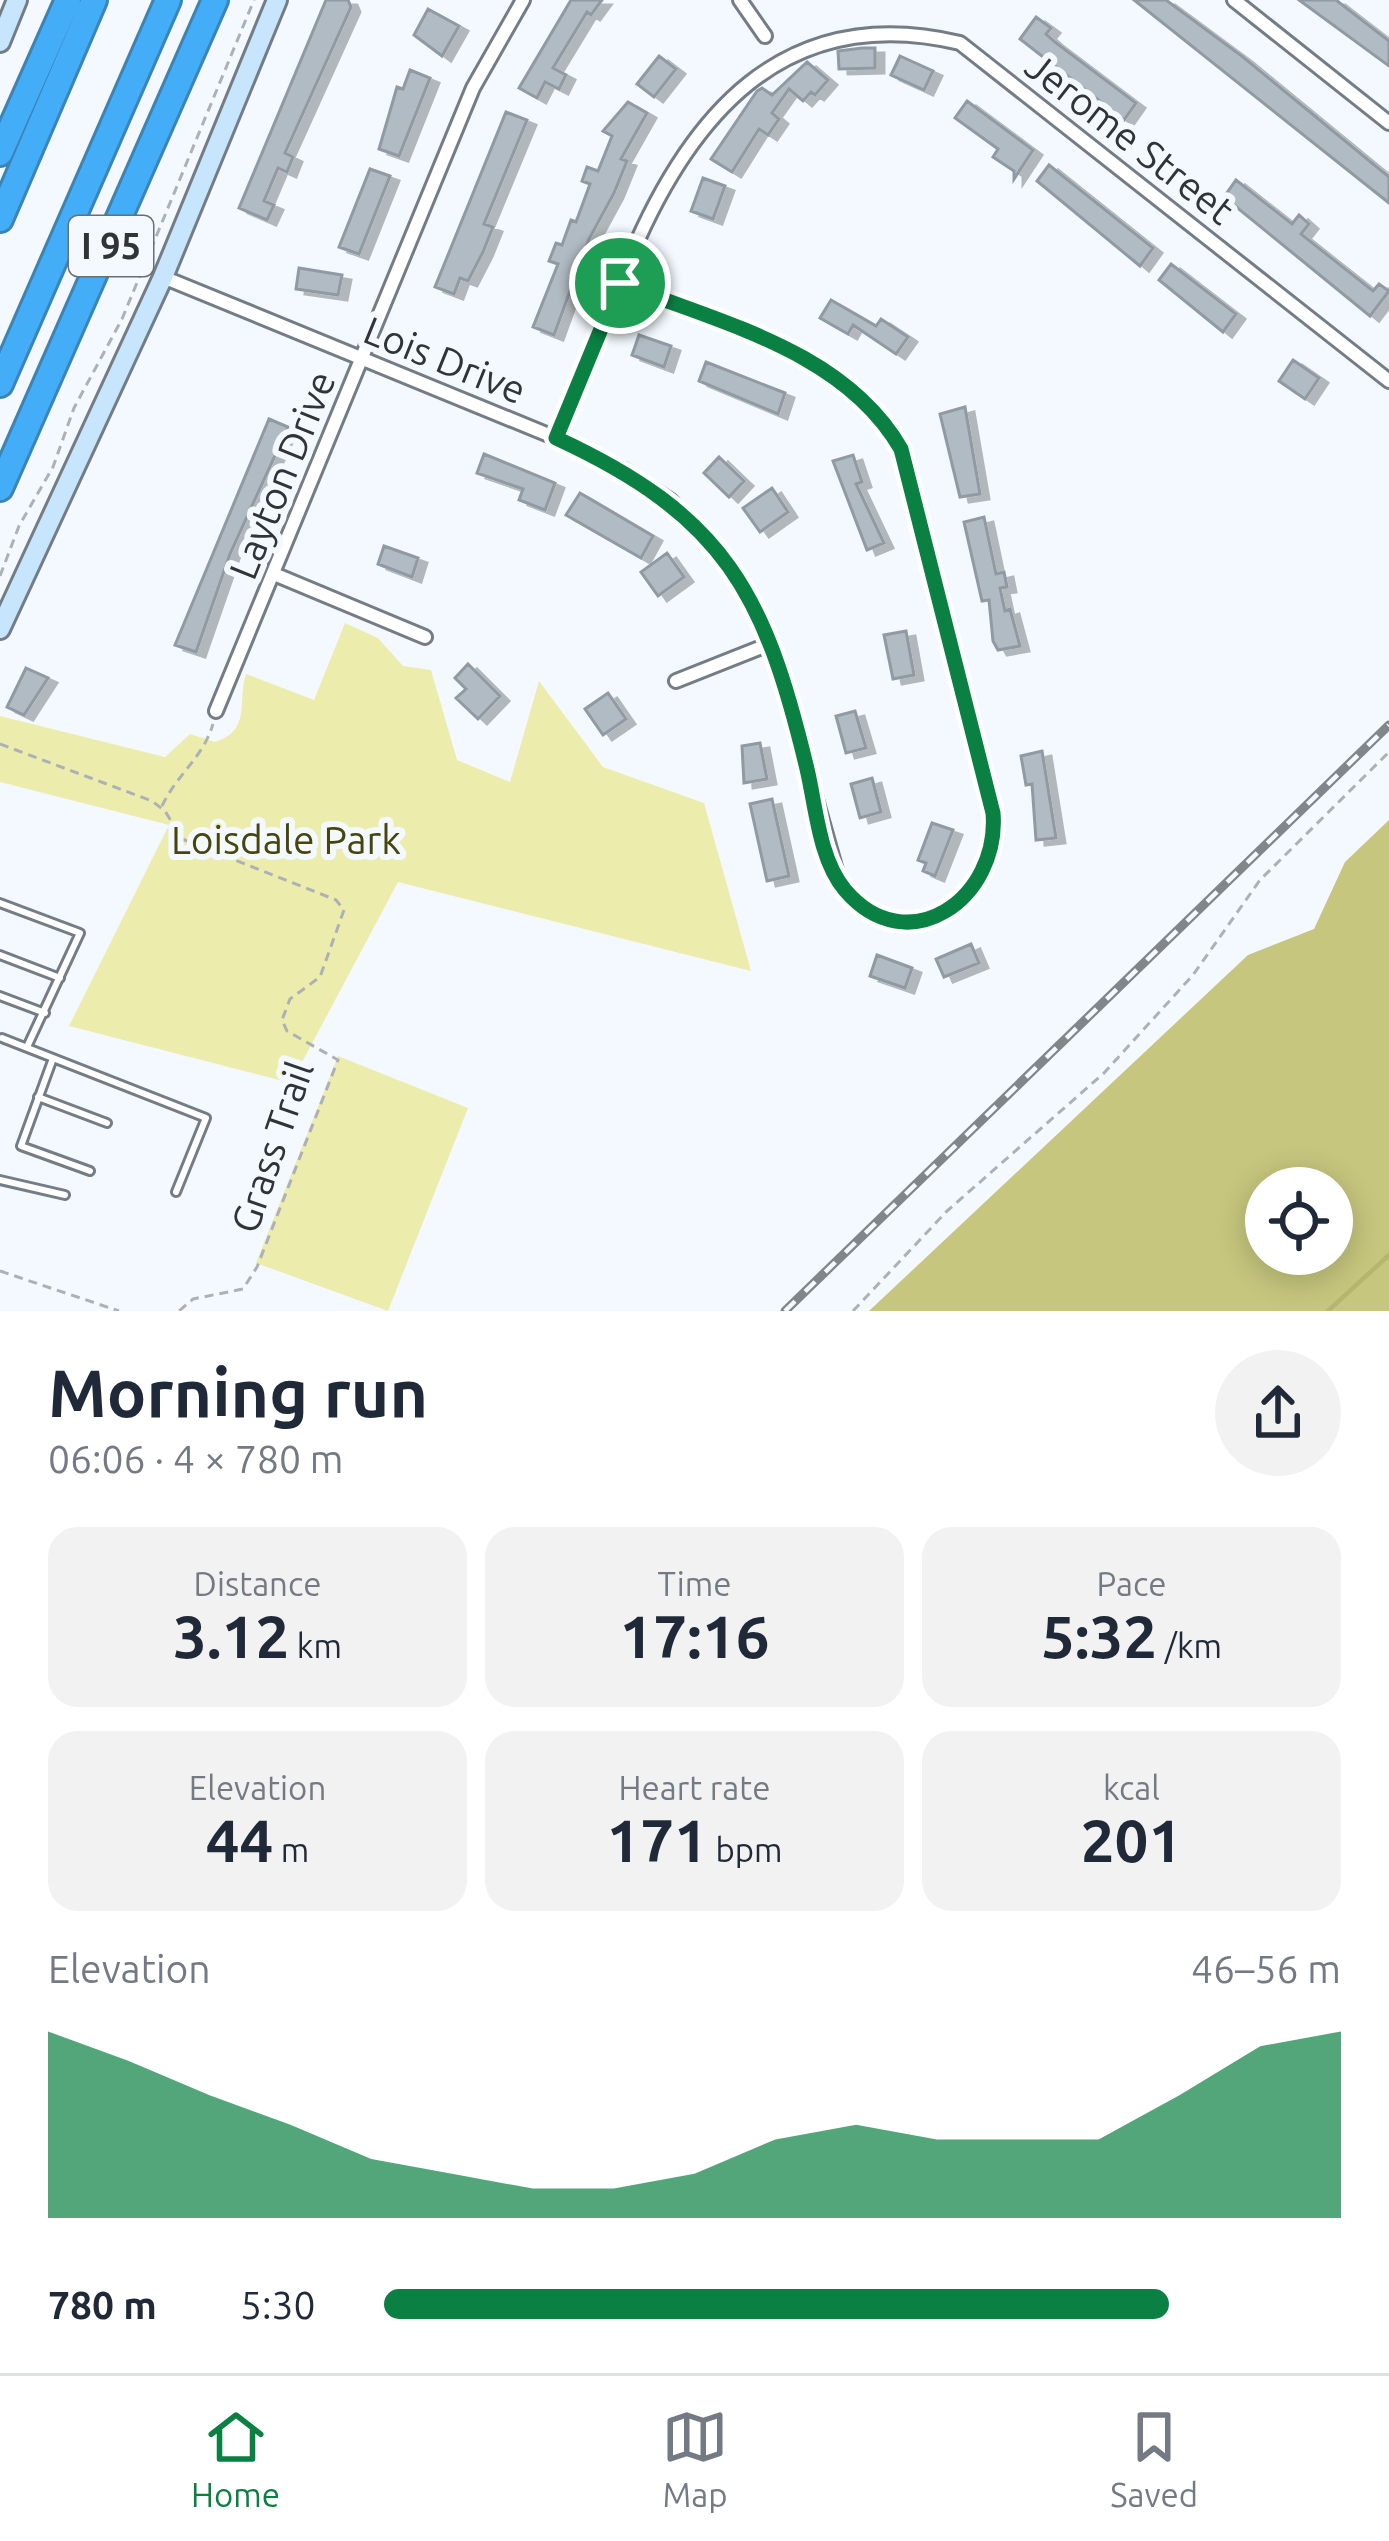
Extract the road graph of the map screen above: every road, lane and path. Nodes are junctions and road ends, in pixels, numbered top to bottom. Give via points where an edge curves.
1 (17, 0) edge
2 (68, 0) edge
3 (94, 0) edge
4 (168, 0) edge
5 (215, 0) edge
6 (254, 0) edge
7 (277, 0) edge
8 (523, 0) edge
9 (740, 0) edge
10 (1234, 0) edge
11 (924, 21) dead end
12 (786, 26) dead end
13 (765, 36) junction
14 (0, 42) edge
15 (750, 51) dead end
16 (703, 106) dead end
17 (1389, 123) edge
18 (0, 153) edge
19 (5, 209) edge
20 (0, 236) edge
21 (163, 277) junction
22 (620, 283) junction
23 (362, 358) junction
24 (1389, 382) edge
25 (0, 384) edge
26 (556, 438) junction
27 (0, 488) edge
28 (274, 574) junction
29 (0, 576) edge
30 (0, 629) edge
31 (425, 637) dead end
32 (772, 643) junction
33 (676, 681) dead end
34 (216, 711) joint
35 (0, 744) edge
36 (1389, 752) edge
37 (162, 807) junction
38 (0, 903) edge
39 (0, 955) edge
40 (61, 978) junction
41 (0, 996) edge
42 (45, 1012) junction
43 (2, 1038) edge
44 (27, 1047) junction
45 (52, 1061) junction
46 (38, 1097) junction
47 (107, 1123) dead end
48 (90, 1171) dead end
49 (0, 1180) edge
50 (176, 1192) dead end
51 (65, 1196) dead end
52 (0, 1271) edge
53 (119, 1311) edge
54 (179, 1311) edge
55 (853, 1311) edge

1 - 14 main road
2 - 18 highway
3 - 19 highway
4 - 25 highway
5 - 27 highway, I 95
6 - 29 path via 122,319
7 - 21 main road
8 - 23 street, Layton Drive via 473,88
9 - 13 street
10 - 17 street
11 - 24 street, Jerome Street
12 - 13 street
13 - 15 street
16 - 22 street
19 - 20 highway
21 - 23 street, Lois Drive
21 - 30 main road
22 - 26 street
22 - 32 street, Lois Drive via 839,377 872,405 901,449 995,836 982,880 958,905 908,920 874,911 839,881
23 - 26 street, Lois Drive
23 - 28 street, Layton Drive
26 - 32 street, Lois Drive via 624,470 691,520 742,583
28 - 31 street
28 - 34 street, Layton Drive
32 - 33 street
34 - 37 path via 203,753
35 - 37 path
36 - 55 path via 1260,880 1193,975 1104,1073 947,1210
37 - 54 path, Grass Trail via 182,839 344,910 320,977 290,999 282,1020 287,1031 338,1060 257,1267 243,1289 193,1299
38 - 40 lane via 80,933
39 - 40 lane
40 - 42 lane
41 - 42 lane
42 - 44 lane
43 - 44 lane
44 - 45 lane
45 - 46 lane
45 - 50 lane via 206,1118
46 - 47 lane
46 - 48 lane via 21,1146
49 - 51 lane
52 - 53 path

